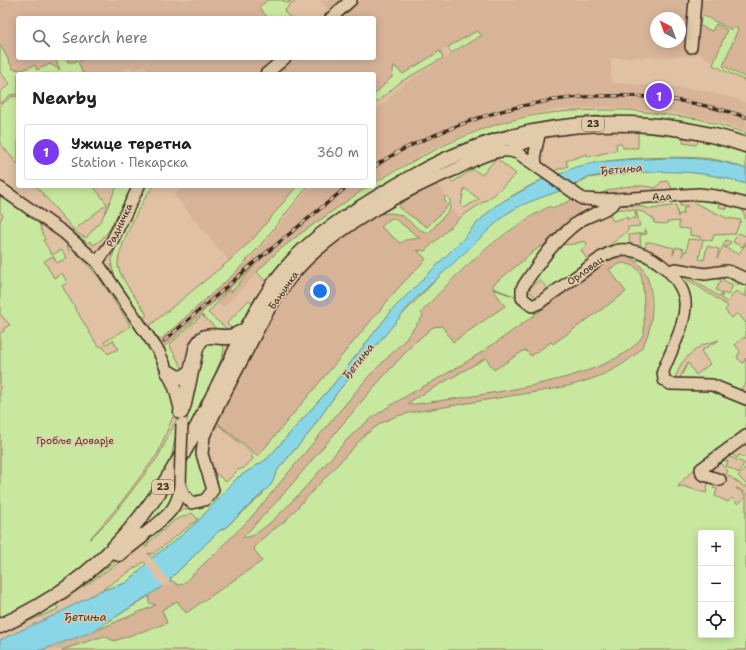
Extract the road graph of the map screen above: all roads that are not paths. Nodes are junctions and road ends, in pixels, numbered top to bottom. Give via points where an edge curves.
1 (351, 0) edge
2 (695, 0) edge
3 (333, 16) edge
4 (692, 47) dead end
5 (283, 60) edge
6 (268, 72) edge
7 (539, 135) junction
8 (746, 145) edge
9 (510, 151) junction
10 (536, 166) junction
11 (0, 188) edge
12 (138, 188) edge
13 (580, 197) junction
14 (617, 199) junction
15 (746, 204) edge
16 (582, 220) junction
17 (97, 262) junction
18 (668, 272) junction
19 (746, 279) edge
20 (247, 329) junction
21 (219, 336) junction
22 (230, 362) junction
23 (168, 372) junction
24 (191, 372) junction
25 (746, 399) edge
26 (181, 418) junction
27 (746, 436) edge
28 (720, 480) dead end
29 (180, 486) junction
30 (192, 503) junction
31 (173, 510) junction
32 (142, 536) joint
33 (97, 565) junction
34 (0, 626) edge

1 - 3 street
2 - 4 street
5 - 6 street
7 - 8 main road, 23 via 604,124 646,124 704,133
7 - 9 street, Бањичка
7 - 10 street via 534,153
7 - 20 main road, 23 via 491,143 450,158 409,179 342,220 309,244 289,264
9 - 10 street
9 - 30 street, Бањичка via 488,155 442,175 366,214 316,251 296,271 264,318 202,440 201,448 213,490 205,500
10 - 13 street
11 - 17 street via 63,232
12 - 17 street, Радничка via 110,245
13 - 14 street, Ада
13 - 16 street
14 - 15 street, Ада via 699,194
14 - 16 street, Орловац via 613,204
16 - 18 street, Орловац via 560,238 522,288 522,298 528,304 532,306 540,303 602,257 616,250 651,257
17 - 23 street via 154,344
18 - 19 street via 675,269 711,274 726,271
18 - 25 street, Орловац via 680,287 686,306 664,371 664,380 670,384 712,385
20 - 21 main road via 231,337
20 - 22 main road, 23
21 - 22 main road via 227,346
21 - 24 main road via 207,336 200,342
22 - 33 main road, 23 via 165,484 126,537
23 - 24 main road via 182,378
23 - 26 street via 175,389
24 - 26 main road
26 - 29 street, bridge
27 - 28 street via 701,469 702,474
29 - 30 street via 186,499
29 - 31 street
30 - 31 street
31 - 32 street
32 - 33 main road via 123,552
33 - 34 main road, 23 via 50,600

